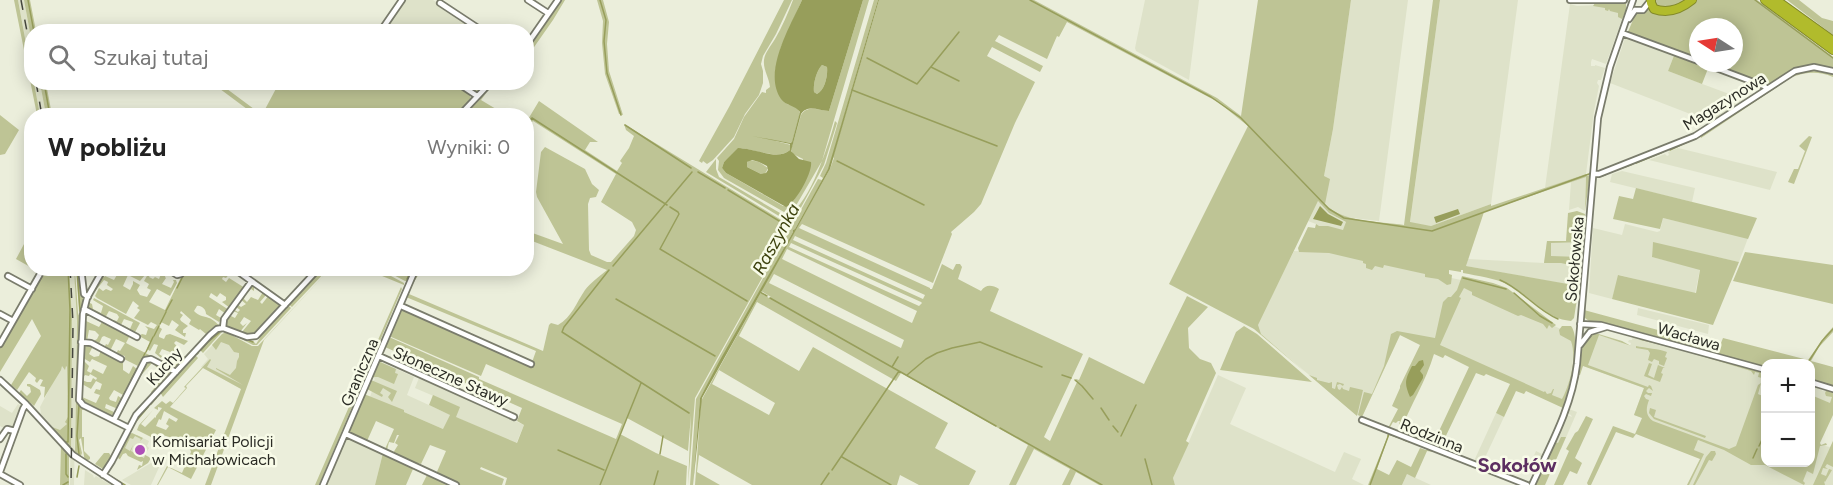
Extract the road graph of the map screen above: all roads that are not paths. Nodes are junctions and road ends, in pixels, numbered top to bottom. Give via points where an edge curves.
1 (402, 0) edge
2 (528, 0) edge
3 (558, 0) edge
4 (1570, 0) edge
5 (1624, 0) edge
6 (1651, 0) edge
7 (1692, 0) edge
8 (1765, 0) edge
9 (1776, 0) edge
10 (440, 3) dead end
11 (1633, 5) edge
12 (548, 13) junction
13 (386, 24) edge
14 (472, 24) edge
15 (1623, 31) junction
16 (534, 34) edge
17 (1833, 41) edge
18 (1833, 50) edge
19 (1689, 57) edge
20 (1833, 71) edge
21 (1727, 72) edge
22 (1767, 89) junction
23 (468, 90) edge
24 (483, 90) edge
25 (477, 96) junction
26 (466, 108) edge
27 (1593, 174) junction
28 (8, 276) dead end
29 (39, 276) edge
30 (82, 276) edge
31 (100, 276) edge
32 (243, 276) edge
33 (312, 276) edge
34 (413, 276) edge
35 (251, 282) junction
36 (32, 289) junction
37 (89, 296) junction
38 (285, 305) junction
39 (400, 306) junction
40 (84, 309) junction
41 (0, 314) edge
42 (13, 321) junction
43 (1580, 324) junction
44 (1606, 327) junction
45 (223, 328) junction
46 (1594, 329) junction
47 (137, 337) dead end
48 (81, 342) junction
49 (0, 344) edge
50 (1579, 347) junction
51 (379, 356) junction
52 (121, 359) dead end
53 (531, 364) dead end
54 (1761, 369) edge
55 (176, 372) junction
56 (0, 381) edge
57 (1815, 384) edge
58 (1833, 389) edge
59 (26, 404) junction
60 (514, 417) dead end
61 (114, 420) junction
62 (1362, 420) dead end
63 (129, 428) junction
64 (15, 431) junction
65 (345, 434) junction
66 (0, 439) edge
67 (0, 473) edge
68 (103, 475) junction
69 (20, 485) edge
70 (119, 485) edge
71 (323, 485) edge
72 (456, 485) edge
73 (1527, 485) edge
74 (1532, 485) edge

1 - 13 street
2 - 12 street
3 - 12 street
4 - 5 street
5 - 11 street
6 - 7 highway via 1654,9 1665,11
6 - 11 street via 1643,10
8 - 18 highway
9 - 17 highway
10 - 14 street
11 - 15 street, Sokołowska
12 - 16 street
15 - 19 street
15 - 27 street, Sokołowska via 1602,98
20 - 22 street, Magazynowa via 1802,68
21 - 22 street
22 - 27 street, Magazynowa via 1686,140
23 - 25 street
24 - 25 street
25 - 26 street
27 - 43 street, Sokołowska
28 - 36 street
29 - 36 street
30 - 37 street via 84,294
31 - 37 street
32 - 35 street
33 - 38 street
34 - 39 street, Graniczna
35 - 38 street
35 - 45 street, Kuchy via 224,319
36 - 42 street
37 - 40 street
38 - 45 street via 255,337
39 - 51 street, Graniczna
39 - 53 street
40 - 47 street
40 - 48 street
41 - 42 street
42 - 49 street
43 - 44 street, Wacława
43 - 46 street, Wacława
43 - 50 street, Sokołowska
44 - 46 street, Wacława
44 - 54 street, Wacława
45 - 55 street, Kuchy via 212,333
46 - 50 street
48 - 52 street
48 - 61 street via 80,402
50 - 74 street, Sokołowska via 1571,397
51 - 60 street, Słoneczne Stawy
51 - 65 street, Graniczna
55 - 61 street via 151,359 144,361
55 - 63 street, Kuchy
56 - 59 street
57 - 58 street
59 - 64 street
59 - 68 street via 73,455
61 - 63 street
62 - 73 street, Rodzinna
63 - 68 street, Kuchy
64 - 66 street via 7,429
64 - 67 street
65 - 71 street, Graniczna
65 - 72 street
67 - 69 street
68 - 70 street

